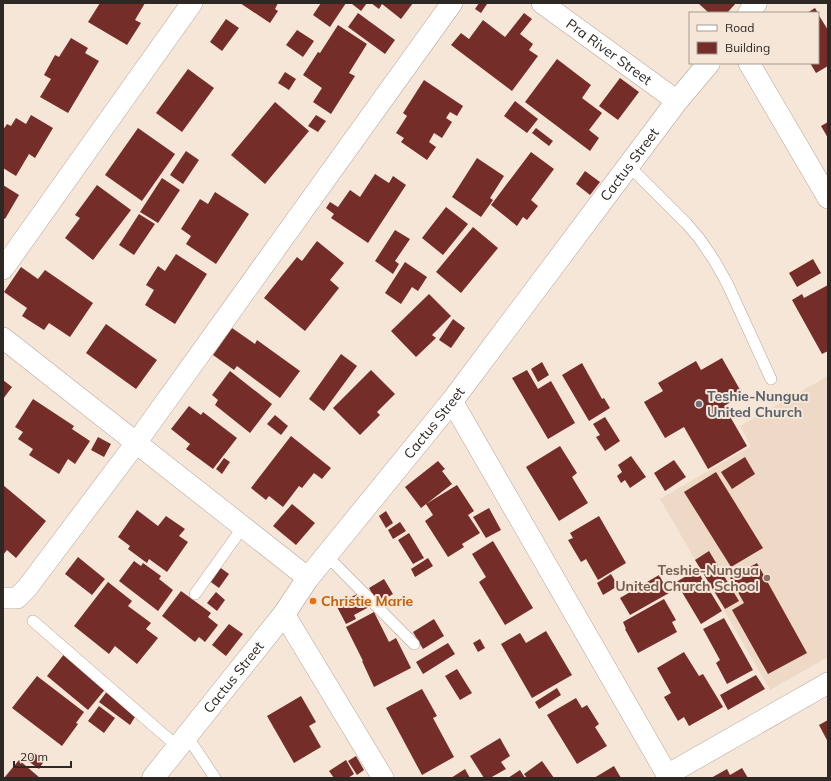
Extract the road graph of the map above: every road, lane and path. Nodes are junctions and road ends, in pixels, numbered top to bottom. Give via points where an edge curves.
1 (192, 3) edge
2 (452, 3) edge
3 (542, 3) edge
4 (756, 3) edge
5 (750, 12) edge
6 (708, 64) edge
7 (750, 64) edge
8 (677, 101) junction
9 (629, 166) junction
10 (828, 198) edge
11 (3, 269) edge
12 (3, 338) edge
13 (771, 379) dead end
14 (452, 401) junction
15 (136, 443) junction
16 (243, 527) junction
17 (326, 556) junction
18 (308, 578) junction
19 (195, 594) dead end
20 (3, 598) edge
21 (284, 614) junction
22 (33, 621) dead end
23 (414, 644) dead end
24 (828, 683) edge
25 (183, 741) junction
26 (668, 777) edge
27 (153, 778) edge
28 (215, 778) edge
29 (384, 778) edge

1 - 11 street
2 - 15 street
3 - 8 street, Pra River Street
4 - 5 street
6 - 8 street, Cactus Street
7 - 10 street
8 - 9 street, Cactus Street
9 - 13 lane via 686,223 714,260
9 - 14 street, Cactus Street
12 - 15 street
14 - 17 street, Cactus Street
14 - 26 street
15 - 16 street
15 - 20 street via 27,588 17,598
16 - 18 street
16 - 19 lane
17 - 18 street, Cactus Street
17 - 23 lane
18 - 21 street, Cactus Street
21 - 25 street, Cactus Street
21 - 29 street
22 - 25 lane
24 - 26 street
25 - 27 street, Cactus Street
25 - 28 lane

